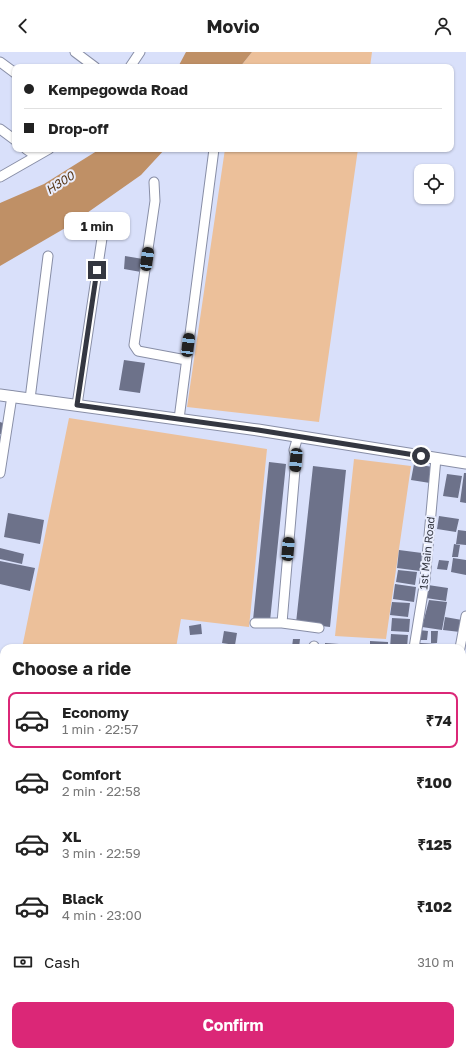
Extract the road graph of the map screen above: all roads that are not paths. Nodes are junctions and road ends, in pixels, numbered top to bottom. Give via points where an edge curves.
1 (75, 52) edge
2 (140, 52) edge
3 (0, 62) edge
4 (91, 64) edge
5 (132, 64) edge
6 (12, 71) edge
7 (0, 129) edge
8 (12, 138) edge
9 (30, 152) edge
10 (43, 152) edge
11 (214, 152) edge
12 (36, 156) junction
13 (0, 177) edge
14 (154, 182) dead end
15 (104, 225) dead end
16 (48, 256) dead end
17 (186, 360) junction
18 (0, 395) edge
19 (12, 396) junction
20 (30, 399) junction
21 (77, 405) junction
22 (179, 419) junction
23 (300, 437) junction
24 (436, 458) junction
25 (466, 463) edge
26 (0, 473) edge
27 (466, 622) edge
28 (255, 623) dead end
29 (282, 623) junction
30 (319, 628) dead end
31 (415, 644) edge
32 (461, 644) edge

1 - 4 street
2 - 5 street
3 - 6 street
7 - 8 street
9 - 12 street
10 - 12 street
11 - 17 street
12 - 13 street
14 - 17 street via 156,201 134,345 138,351
15 - 21 street
16 - 20 street
17 - 22 street
18 - 19 street
19 - 20 street
19 - 26 street
20 - 21 street
21 - 22 street
22 - 23 street
23 - 24 street
23 - 29 street
24 - 25 street
24 - 31 street, 1st Main Road via 425,580
27 - 32 street
28 - 29 street
29 - 30 street

